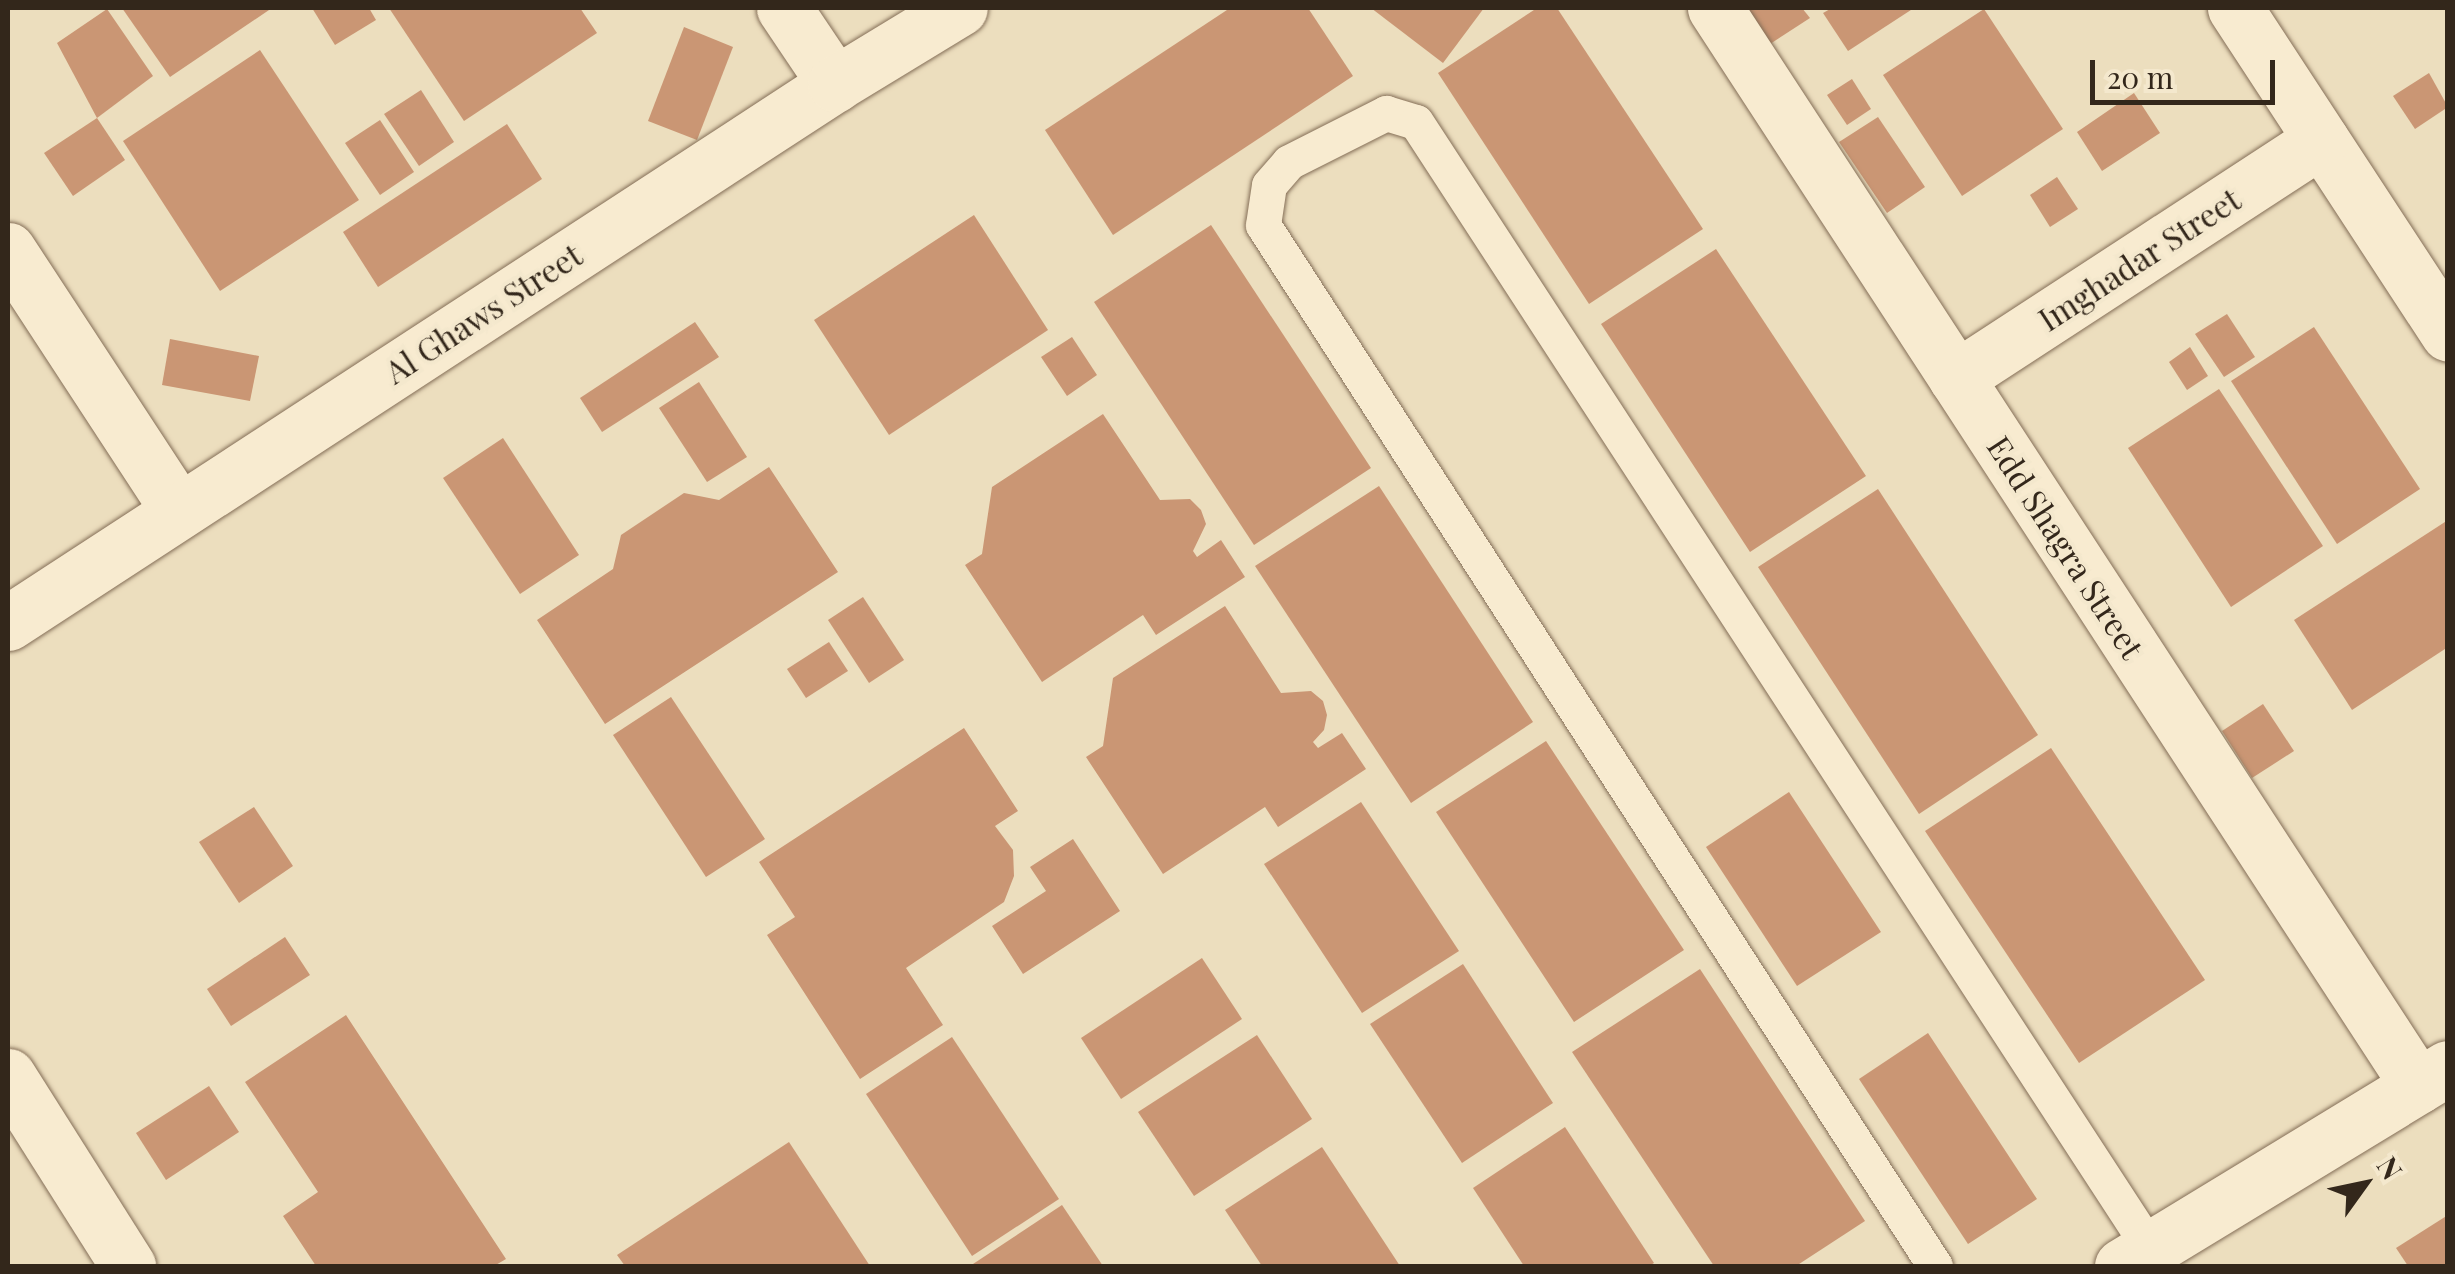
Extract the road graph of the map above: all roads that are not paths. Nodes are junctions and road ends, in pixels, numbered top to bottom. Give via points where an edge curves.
1 (784, 8) edge
2 (960, 8) edge
3 (1715, 8) edge
4 (2235, 8) edge
5 (835, 84) junction
6 (2321, 140) junction
7 (8, 250) edge
8 (2448, 334) edge
9 (1956, 378) junction
10 (179, 511) junction
11 (8, 623) edge
12 (8, 1076) edge
13 (2433, 1077) edge
14 (2137, 1258) edge
15 (128, 1266) edge
16 (1935, 1266) edge

1 - 5 street
2 - 5 street, Al Ghaws Street
3 - 9 street, Edd Shagra Street
4 - 6 street
5 - 10 street, Al Ghaws Street
6 - 8 street
6 - 9 street, Imghadar Street
7 - 10 street
9 - 13 street, Edd Shagra Street
10 - 11 street, Al Ghaws Street
12 - 15 street
13 - 14 street
14 - 16 lane via 1416,122 1386,113 1288,162 1269,184 1263,225

